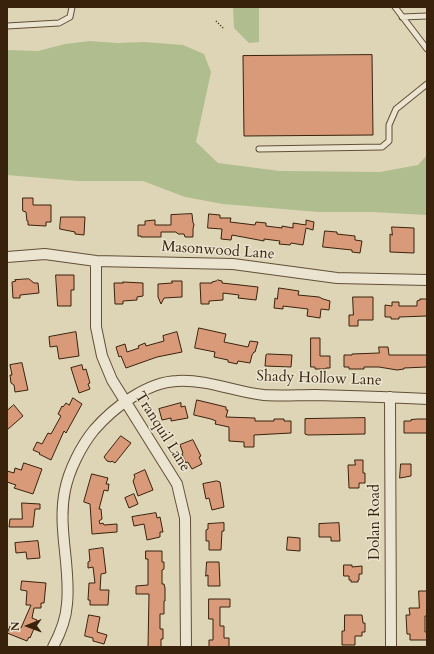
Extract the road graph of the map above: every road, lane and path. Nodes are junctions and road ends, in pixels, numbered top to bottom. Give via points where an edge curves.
1 (72, 7) edge
2 (395, 7) edge
3 (427, 16) edge
4 (402, 17) junction
5 (216, 21) dead end
6 (7, 26) edge
7 (224, 29) dead end
8 (427, 49) edge
9 (427, 84) edge
10 (259, 148) dead end
11 (7, 257) edge
12 (96, 261) junction
13 (427, 280) edge
14 (390, 396) junction
15 (427, 399) edge
16 (126, 402) junction
17 (53, 647) edge
18 (186, 647) edge
19 (391, 647) edge

1 - 6 lane via 70,17 59,23
2 - 4 lane
3 - 4 lane
4 - 8 lane
5 - 7 path
9 - 10 lane via 396,109 389,126 389,141 382,147
11 - 12 street, Masonwood Lane via 45,254
12 - 13 street, Masonwood Lane via 233,264 337,278
12 - 16 street, Tranquil Lane via 96,327 102,356 112,380
14 - 15 street, Shady Hollow Lane
14 - 16 street, Shady Hollow Lane via 263,395 202,382 177,381 152,385
14 - 19 street, Dolan Road
16 - 17 street, Shady Hollow Lane via 93,431 82,449 65,490 63,513 68,574 67,605 60,633
16 - 18 street, Tranquil Lane via 177,484 186,518

